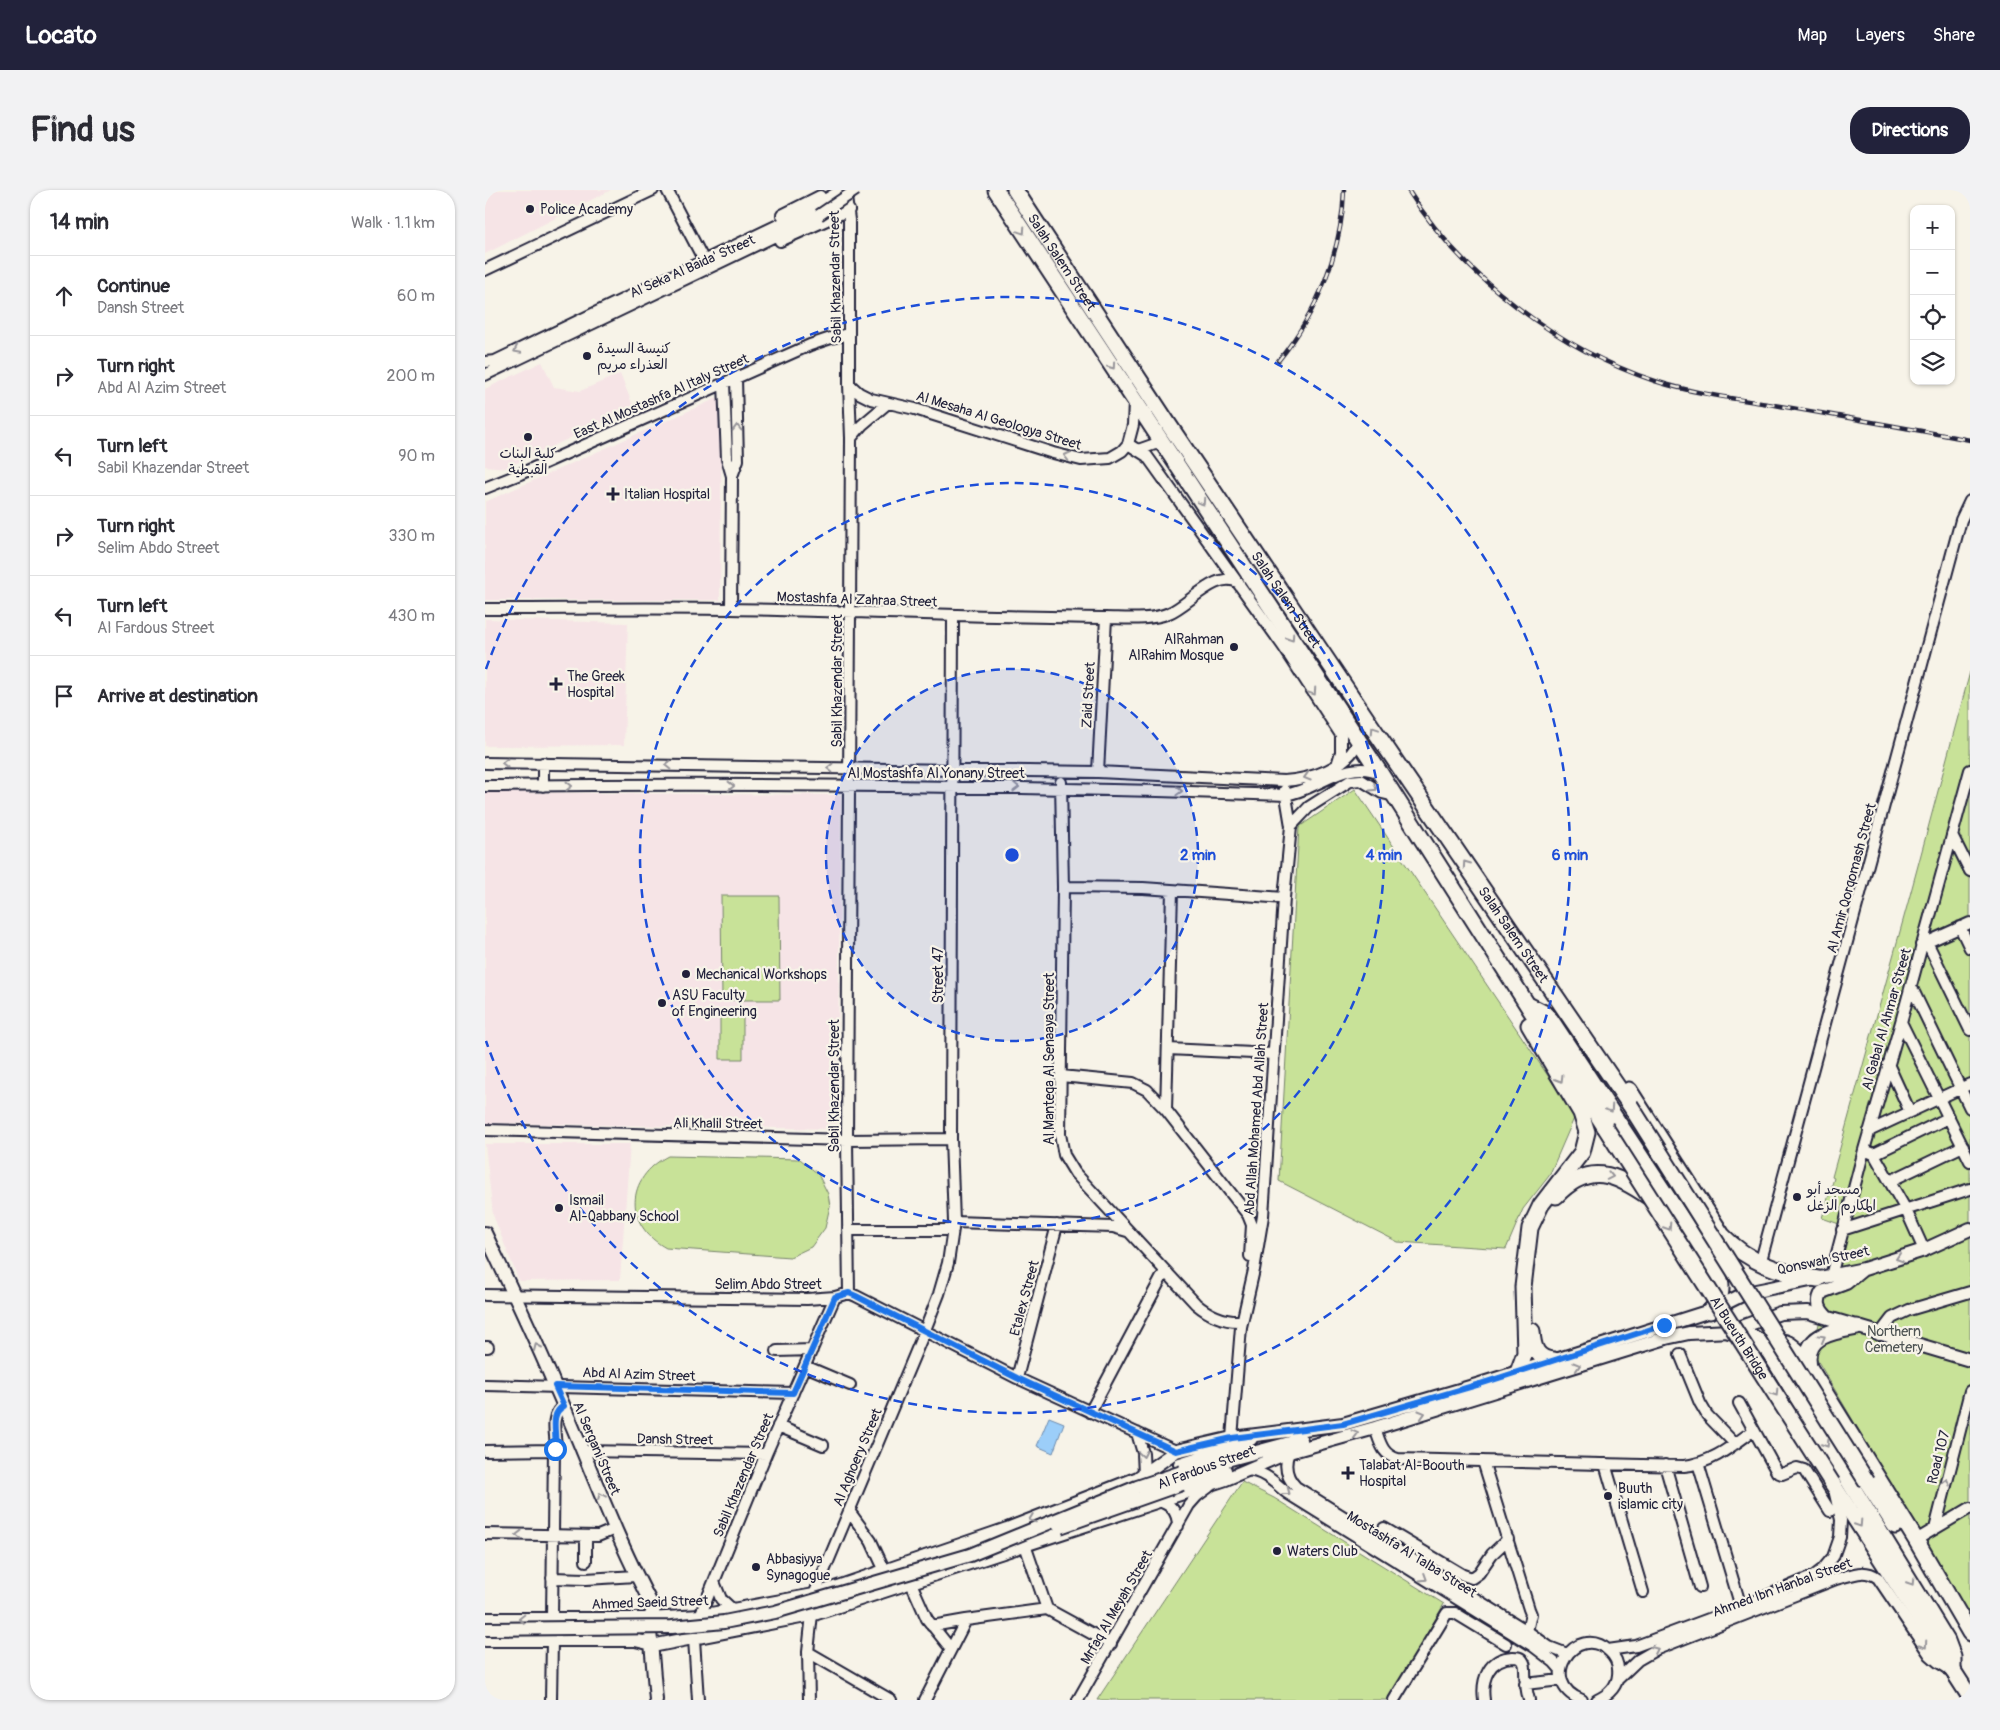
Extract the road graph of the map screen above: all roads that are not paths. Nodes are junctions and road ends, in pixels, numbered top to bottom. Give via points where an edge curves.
1 (653, 190) edge
2 (667, 190) edge
3 (807, 190) edge
4 (832, 190) edge
5 (841, 190) edge
6 (845, 190) edge
7 (855, 190) edge
8 (996, 190) edge
9 (1015, 190) edge
10 (816, 207) junction
11 (849, 210) junction
12 (701, 255) junction
13 (485, 270) edge
14 (548, 334) junction
15 (849, 334) junction
16 (547, 346) junction
17 (485, 362) edge
18 (485, 375) edge
19 (736, 378) junction
20 (724, 383) junction
21 (849, 384) junction
22 (1134, 402) junction
23 (888, 403) junction
24 (851, 438) junction
25 (1128, 444) junction
26 (1165, 445) junction
27 (1138, 450) junction
28 (732, 476) junction
29 (485, 488) edge
30 (1970, 501) edge
31 (1218, 557) junction
32 (1217, 581) junction
33 (1239, 583) junction
34 (485, 609) edge
35 (731, 610) junction
36 (851, 613) junction
37 (953, 616) junction
38 (1106, 618) junction
39 (1359, 740) junction
40 (543, 762) junction
41 (485, 763) edge
42 (1337, 765) junction
43 (850, 769) junction
44 (953, 770) junction
45 (1970, 770) edge
46 (1061, 772) junction
47 (1098, 772) junction
48 (1380, 773) junction
49 (1284, 781) junction
50 (485, 786) edge
51 (543, 786) junction
52 (850, 786) junction
53 (953, 787) junction
54 (1061, 788) junction
55 (1968, 789) edge
56 (1285, 795) junction
57 (1395, 796) junction
58 (1291, 826) junction
59 (1952, 835) junction
60 (1970, 871) edge
61 (1063, 887) junction
62 (1172, 891) junction
63 (1284, 898) junction
64 (1970, 923) edge
65 (1960, 927) junction
66 (1924, 944) junction
67 (1970, 948) edge
68 (1911, 986) junction
69 (1527, 1004) junction
70 (1561, 1006) junction
71 (1901, 1022) junction
72 (1970, 1030) edge
73 (1168, 1049) junction
74 (1274, 1054) junction
75 (1889, 1064) junction
76 (1061, 1076) junction
77 (1965, 1086) edge
78 (1939, 1098) junction
79 (1970, 1108) edge
80 (1166, 1110) junction
81 (1910, 1112) junction
82 (1948, 1118) junction
83 (485, 1130) edge
84 (1869, 1131) junction
85 (951, 1139) junction
86 (847, 1140) junction
87 (1963, 1146) junction
88 (1864, 1150) junction
89 (1874, 1154) junction
90 (1970, 1161) edge
91 (1890, 1181) junction
92 (1970, 1189) edge
93 (1649, 1198) junction
94 (1906, 1210) junction
95 (1057, 1225) junction
96 (953, 1226) junction
97 (1970, 1229) edge
98 (848, 1230) junction
99 (1842, 1230) junction
100 (1129, 1232) junction
101 (485, 1233) edge
102 (1970, 1237) edge
103 (1945, 1241) junction
104 (1924, 1250) junction
105 (1744, 1254) junction
106 (1760, 1264) junction
107 (1864, 1269) junction
108 (1255, 1270) junction
109 (1165, 1271) junction
110 (1718, 1274) junction
111 (1824, 1277) junction
112 (1970, 1292) edge
113 (849, 1293) junction
114 (485, 1295) edge
115 (514, 1295) junction
116 (835, 1297) junction
117 (1710, 1311) junction
118 (1826, 1316) junction
119 (1242, 1321) junction
120 (1857, 1327) junction
121 (925, 1330) junction
122 (1730, 1332) junction
123 (1879, 1334) junction
124 (812, 1350) junction
125 (1970, 1350) edge
126 (777, 1351) dead end
127 (1770, 1353) junction
128 (1680, 1354) dead end
129 (1957, 1356) junction
130 (1554, 1360) junction
131 (1970, 1360) edge
132 (1808, 1362) junction
133 (805, 1366) junction
134 (1518, 1372) junction
135 (1017, 1378) junction
136 (485, 1385) edge
137 (850, 1385) dead end
138 (555, 1386) junction
139 (1970, 1391) edge
140 (793, 1393) junction
141 (1739, 1403) dead end
142 (564, 1406) junction
143 (1090, 1412) junction
144 (778, 1426) junction
145 (1335, 1426) junction
146 (1375, 1428) junction
147 (1754, 1430) junction
148 (1137, 1434) junction
149 (1254, 1435) junction
150 (1232, 1438) junction
151 (1735, 1444) junction
152 (823, 1445) dead end
153 (555, 1449) junction
154 (485, 1450) edge
155 (582, 1451) junction
156 (1176, 1451) junction
157 (1289, 1452) junction
158 (766, 1454) junction
159 (1483, 1461) junction
160 (1605, 1464) junction
161 (1698, 1464) junction
162 (1665, 1465) junction
163 (1245, 1470) junction
164 (1144, 1475) junction
165 (1182, 1483) junction
166 (1214, 1483) junction
167 (1832, 1483) junction
168 (1158, 1501) junction
169 (1970, 1508) edge
170 (1830, 1510) dead end
171 (849, 1511) junction
172 (1178, 1527) junction
173 (1383, 1528) dead end
174 (615, 1529) junction
175 (1935, 1529) junction
176 (485, 1534) edge
177 (552, 1536) junction
178 (586, 1536) junction
179 (1508, 1539) junction
180 (1916, 1540) junction
181 (1025, 1545) junction
182 (586, 1561) dead end
183 (885, 1571) junction
184 (636, 1576) junction
185 (552, 1578) junction
186 (714, 1582) junction
187 (911, 1584) junction
188 (1700, 1587) dead end
189 (1643, 1592) dead end
190 (813, 1595) junction
191 (1741, 1607) junction
192 (1047, 1609) junction
193 (734, 1611) junction
194 (811, 1615) junction
195 (700, 1616) junction
196 (552, 1618) junction
197 (485, 1619) edge
198 (649, 1619) junction
199 (966, 1620) junction
200 (932, 1626) junction
201 (485, 1629) edge
202 (1510, 1631) junction
203 (1527, 1631) junction
204 (485, 1633) edge
205 (1970, 1633) edge
206 (693, 1639) junction
207 (485, 1640) edge
208 (552, 1640) junction
209 (651, 1644) junction
210 (1111, 1644) junction
211 (1970, 1645) edge
212 (951, 1649) junction
213 (1608, 1650) junction
214 (808, 1652) junction
215 (1567, 1654) junction
216 (1953, 1671) junction
217 (1561, 1678) junction
218 (1617, 1680) junction
219 (1525, 1684) junction
220 (1970, 1697) edge
221 (551, 1700) edge
222 (655, 1700) edge
223 (698, 1700) edge
224 (809, 1700) edge
225 (891, 1700) edge
226 (925, 1700) edge
227 (1078, 1700) edge
228 (1393, 1700) edge
229 (1484, 1700) edge
230 (1529, 1700) edge
231 (1563, 1700) edge
232 (1582, 1700) edge
233 (1597, 1700) edge

1 - 13 street
2 - 12 street
3 - 10 street
4 - 10 street, Al Seka Al Baida' Street
5 - 10 street
6 - 11 street, Sabil Khazendar Street
7 - 10 street, bridge
8 -> 22 highway, Salah Salem Street
70 -> 9 highway, Salah Salem Street
10 - 12 street, Al Seka Al Baida' Street
10 - 14 street
10 - 16 street
11 - 15 street, Sabil Khazendar Street
11 - 16 street, Al Seka Al Baida' Street
12 - 14 street, Al Seka Al Baida' Street via 560,323
14 -> 17 street via 495,361
15 - 19 street, East Al Mostashfa Al Italy Street via 822,340
15 - 21 street, Sabil Khazendar Street
16 - 18 street
19 - 20 street, East Al Mostashfa Al Italy Street
28 -> 19 street via 738,460
20 - 28 street via 727,459
20 - 29 street, East Al Mostashfa Al Italy Street
21 - 23 street, Al Mesaha Al Geologya Street via 865,396
21 - 24 street, Sabil Khazendar Street
22 - 25 street
22 - 26 highway, Salah Salem Street
23 - 24 street
25 -> 23 street, Al Mesaha Al Geologya Street via 1110,458 1081,460 924,411
24 - 36 street, Sabil Khazendar Street
25 - 27 street
26 - 27 street via 1155,444
26 -> 39 highway, Salah Salem Street
27 - 31 street via 1147,456
28 - 35 street
30 - 106 street, Al Amir Qorqomash Street via 1961,520
31 - 32 street via 1221,572
31 - 33 street
32 - 33 street via 1228,579
32 - 38 street, Mostashfa Al Zahraa Street via 1169,614
33 -> 42 street via 1341,734
34 - 35 street, Mostashfa Al Zahraa Street
35 - 36 street, Mostashfa Al Zahraa Street
36 - 37 street, Mostashfa Al Zahraa Street
36 - 43 street, Sabil Khazendar Street
37 - 38 street, Mostashfa Al Zahraa Street
37 - 44 street, Street 47
38 - 47 street, Zaid Street
39 - 42 street, Al Mostashfa Al Yonany Street via 1352,753
39 - 48 highway, Salah Salem Street
40 -> 41 street, Al Mostashfa Al Yonany Street
43 -> 40 street, Al Mostashfa Al Yonany Street
40 - 51 street
42 -> 49 street, Al Mostashfa Al Yonany Street via 1307,777
43 - 44 street, Al Mostashfa Al Yonany Street
43 - 52 street, Sabil Khazendar Street
44 - 46 street, Al Mostashfa Al Yonany Street
44 - 53 street, Street 47
45 - 55 street, Al Gabal Al Ahmar Street
46 - 47 street, Al Mostashfa Al Yonany Street
46 - 54 street, Al Manteqa Al Senaaya Street
47 - 49 street, Al Mostashfa Al Yonany Street
48 - 56 street, Al Mostashfa Al Yonany Street via 1366,768 1351,769 1300,792
48 - 57 highway, Salah Salem Street
49 - 56 street, Abd Allah Mohamed Abd Allah Street
50 - 51 street, Al Mostashfa Al Yonany Street
51 -> 52 street, Al Mostashfa Al Yonany Street
52 - 53 street, Al Mostashfa Al Yonany Street
52 - 86 street, Sabil Khazendar Street
53 -> 54 street, Al Mostashfa Al Yonany Street
53 - 85 street, Street 47
54 -> 56 street, Al Mostashfa Al Yonany Street
54 - 61 street, Al Manteqa Al Senaaya Street
55 - 59 street, Al Gabal Al Ahmar Street
56 - 58 street, Abd Allah Mohamed Abd Allah Street
58 -> 57 street via 1309,807 1350,781 1361,780 1376,790
57 - 69 highway, Salah Salem Street
58 - 63 street, Abd Allah Mohamed Abd Allah Street
59 - 60 street
59 - 66 street, Al Gabal Al Ahmar Street
61 - 62 street
61 - 76 street, Al Manteqa Al Senaaya Street
62 - 63 street
62 - 73 street
63 - 74 street, Abd Allah Mohamed Abd Allah Street
64 - 65 street
65 - 66 street
65 - 67 street
66 - 68 street, Al Gabal Al Ahmar Street
66 - 72 street
68 - 71 street, Al Gabal Al Ahmar Street
68 - 77 street
69 - 93 highway, Al Bueuth Bridge, bridge
69 -> 110 highway via 1551,1020
69 -> 134 highway via 1531,1030 1581,1113 1587,1132 1582,1152 1541,1204 1530,1228 1523,1287 1525,1353
70 - 105 highway via 1595,1037 1722,1235
70 - 211 highway, bridge via 1635,1113
71 - 75 street, Al Gabal Al Ahmar Street
71 - 78 street
73 - 74 street
73 - 80 street
74 - 108 street, Abd Allah Mohamed Abd Allah Street via 1263,1216
75 - 81 street
75 - 84 street, Al Gabal Al Ahmar Street
76 - 80 street via 1133,1083 1147,1090
76 - 100 street, Al Manteqa Al Senaaya Street via 1060,1134 1064,1155 1081,1181
77 - 78 street
77 - 79 street
78 - 81 street
78 - 82 street
80 - 108 street via 1248,1215 1251,1225 1250,1262
81 - 84 street
82 - 87 street
82 - 89 street
83 - 86 street, Ali Khalil Street
84 - 88 street, Al Gabal Al Ahmar Street
85 - 86 street, Ali Khalil Street
85 - 96 street, Street 47
86 - 98 street, Sabil Khazendar Street
87 - 90 street
87 - 91 street
88 - 89 street
88 - 99 street, Al Gabal Al Ahmar Street
89 - 91 street
91 - 94 street
92 - 94 street
130 -> 93 highway via 1543,1358 1535,1349 1531,1301 1532,1263 1542,1220 1554,1199 1567,1185 1587,1176 1612,1176 1628,1182
93 -> 167 highway, Al Bueuth Bridge, bridge
94 - 99 street
94 - 104 street
95 - 96 street
95 - 100 street via 1113,1227
95 - 135 street, Etalex Street
96 - 98 street
96 - 121 street, Street 47 via 944,1279
97 - 103 main road
98 - 113 street, Sabil Khazendar Street
99 - 111 street, Al Gabal Al Ahmar Street
100 - 109 street, Al Manteqa Al Senaaya Street
101 - 115 main road, Al Sergani Street
102 - 103 main road via 1956,1242
103 - 104 main road, Qonswah Street
104 -> 107 main road, Qonswah Street
105 - 106 highway
105 - 110 highway via 1734,1269
106 - 111 highway via 1780,1272
107 - 111 main road, Qonswah Street
107 - 118 main road via 1851,1280 1822,1292 1819,1307
108 - 119 street, Abd Allah Mohamed Abd Allah Street
109 - 119 street, Al Manteqa Al Senaaya Street via 1207,1313 1228,1321
109 - 143 street
110 - 117 highway via 1721,1294
111 - 117 main road, Qonswah Street via 1761,1288
112 - 123 street via 1909,1310 1892,1318
113 - 116 street, Selim Abdo Street
113 - 121 street
114 - 115 street, Selim Abdo Street
115 - 116 street, Selim Abdo Street
138 -> 115 main road, Al Sergani Street
116 - 124 street, Sabil Khazendar Street
117 - 130 main road, Al Fardous Street
118 - 120 main road, Al Fardous Street
118 - 122 main road, Al Fardous Street via 1809,1312 1780,1313
119 - 150 street, Abd Allah Mohamed Abd Allah Street
120 - 123 main road, Al Fardous Street
132 -> 120 highway via 1811,1347 1821,1336
121 - 135 street
121 - 171 street, Al Aghoery Street
122 - 127 highway via 1756,1339
146 -> 122 main road, Al Fardous Street via 1666,1338 1689,1333
123 - 129 main road, Al Fardous Street
124 - 126 street
124 - 133 street, Sabil Khazendar Street
125 - 129 main road
127 - 132 highway via 1777,1343 1786,1342
127 -> 216 highway via 1947,1641 1953,1657
128 - 151 street via 1707,1415
129 - 131 main road, Al Fardous Street
130 - 134 main road, Al Fardous Street
132 - 180 highway
133 - 137 street
133 - 140 street, Sabil Khazendar Street
134 - 145 main road, Al Fardous Street
135 - 143 street
136 - 138 street, Abd Al Azim Street
138 - 140 street, Abd Al Azim Street
138 - 142 main road, Al Sergani Street
175 -> 139 street, Road 107
140 - 144 street, Sabil Khazendar Street
141 - 147 street
142 - 153 street via 555,1415
142 - 155 main road, Al Sergani Street
143 - 148 street
144 - 152 street
144 - 158 street, Sabil Khazendar Street
145 - 149 main road, Al Fardous Street
145 - 165 main road
157 -> 146 main road, Al Fardous Street
146 - 159 street via 1383,1450 1392,1457
147 - 151 street
147 - 170 street via 1777,1472 1782,1474 1797,1468 1804,1470
148 - 156 street
148 -> 164 street via 1143,1453
149 - 150 main road, Al Fardous Street
149 - 165 main road via 1243,1444 1177,1465 1172,1482 1176,1488
150 - 156 main road, Al Fardous Street
151 - 161 street
153 - 154 street
153 - 177 street
155 - 158 street, Dansh Street
174 -> 155 main road, Al Sergani Street
156 - 164 main road, Al Fardous Street
157 - 163 main road, Al Fardous Street
157 - 203 street, Mostashfa Al Talba Street via 1286,1469 1296,1487
158 - 186 street, Sabil Khazendar Street
159 - 160 street
159 - 179 street
160 - 162 street
160 - 189 street
161 - 162 street
161 - 191 street
162 - 188 street
163 - 165 main road via 1233,1468
163 - 166 main road, Al Fardous Street
163 -> 202 street, Mostashfa Al Talba Street via 1269,1477 1287,1493
164 -> 183 main road, Al Fardous Street via 1007,1529
165 - 166 main road, Al Fardous Street
165 - 168 main road, Al Fardous Street
165 - 201 main road, bridge via 1137,1487 970,1555 775,1612 724,1622 672,1627
165 - 204 main road, bridge via 971,1558 776,1616 698,1629
166 - 172 street, Mrfaq Al Meyah Street via 1193,1500
167 - 191 street, Ahmed Ibn Hanbal Street via 1841,1520 1840,1537 1827,1565 1814,1576
167 -> 216 highway, Al Bueuth Bridge
168 - 172 street via 1173,1510
168 - 181 main road, Al Fardous Street
169 - 175 street
171 - 183 street via 871,1541
171 - 190 street, Al Aghoery Street
172 - 210 street, Mrfaq Al Meyah Street
173 - 179 street via 1472,1578
174 - 178 street via 603,1535
174 - 184 main road, Al Sergani Street
175 - 180 street
177 -> 176 street
177 - 178 street
177 - 185 street
178 - 182 street
179 - 203 street via 1531,1614
180 - 205 highway
181 - 187 main road, Al Fardous Street
181 - 192 street
183 - 190 main road, Al Fardous Street
184 - 185 street
184 - 198 main road, Al Sergani Street via 654,1609
185 - 196 street
186 - 193 street via 721,1599
186 - 195 street, Sabil Khazendar Street
187 - 194 main road, Al Fardous Street
187 - 200 street
190 - 193 main road, Ahmed Saeid Street
190 - 194 street, Al Aghoery Street
191 - 213 street, Ahmed Ibn Hanbal Street via 1636,1646
192 - 199 street
192 - 210 street
193 - 195 main road, Ahmed Saeid Street
194 - 206 main road
194 - 214 street, Al Aghoery Street
195 - 198 main road, Ahmed Saeid Street
196 -> 197 main road, Ahmed Saeid Street
196 - 198 main road, Ahmed Saeid Street
198 - 209 main road
199 - 200 street
199 - 212 street
200 - 212 street
202 - 217 street, Mostashfa Al Talba Street via 1544,1653
202 - 228 street via 1505,1643 1455,1613 1447,1613
203 - 215 street, Mostashfa Al Talba Street via 1549,1647
206 - 209 main road
206 - 223 street
207 - 208 main road
208 - 209 main road via 635,1640
208 - 221 street
209 - 222 main road
210 - 227 street, Mrfaq Al Meyah Street
212 - 226 street
213 - 215 street via 1590,1643 1577,1646
213 - 218 street via 1617,1664
214 - 224 street, Al Aghoery Street
214 - 225 street
215 - 217 street via 1562,1662
218 -> 216 street, Ahmed Ibn Hanbal Street via 1638,1660 1657,1649 1836,1579 1863,1572 1878,1578 1930,1655
216 - 220 highway
217 - 219 street
217 - 231 street
217 - 232 street, Mostashfa Al Talba Street via 1573,1696
218 - 233 street, Ahmed Ibn Hanbal Street via 1607,1695
219 - 229 street via 1525,1663 1517,1657 1506,1658 1487,1672 1482,1689
219 - 230 street

